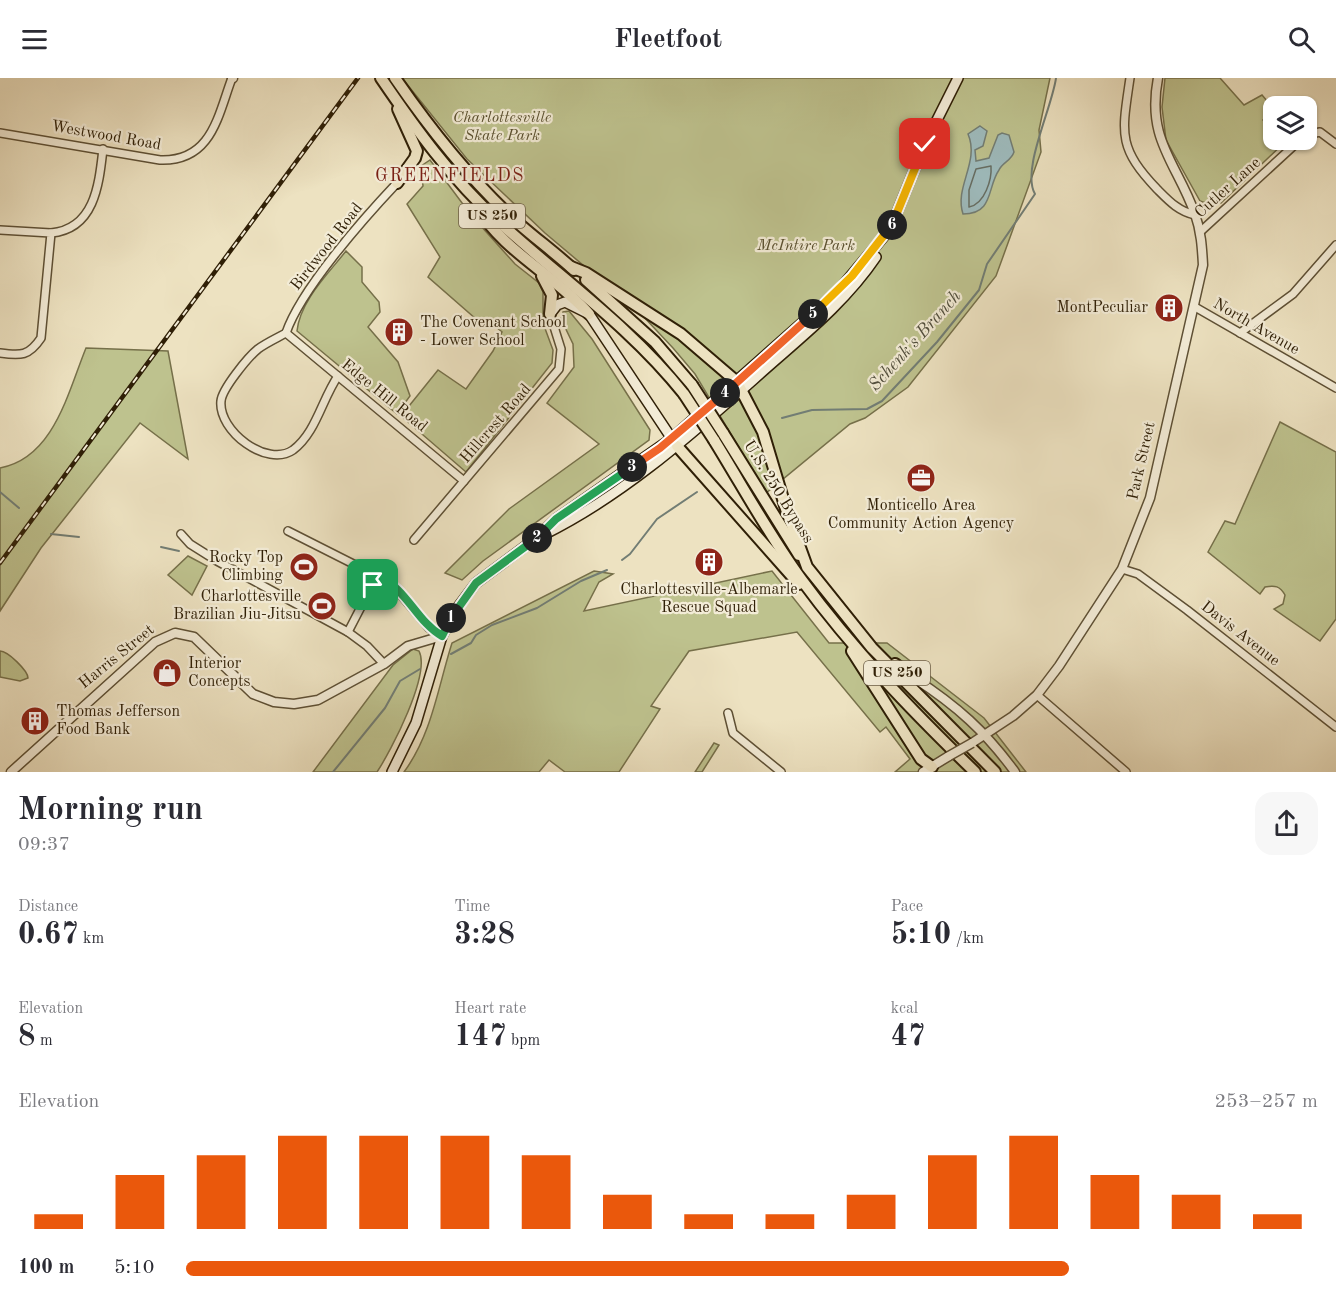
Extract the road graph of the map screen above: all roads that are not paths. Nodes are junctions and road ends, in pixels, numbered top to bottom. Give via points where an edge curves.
1 (232, 78) edge
2 (381, 78) edge
3 (395, 78) edge
4 (958, 78) edge
5 (1130, 78) edge
6 (1158, 78) edge
7 (391, 92) junction
8 (0, 133) edge
9 (1317, 133) edge
10 (1336, 144) edge
11 (103, 148) junction
12 (1289, 150) edge
13 (397, 183) joint
14 (468, 192) junction
15 (1195, 214) junction
16 (0, 230) edge
17 (1200, 232) junction
18 (51, 233) junction
19 (1336, 245) edge
20 (526, 258) junction
21 (571, 267) junction
22 (1195, 307) junction
23 (550, 314) junction
24 (589, 314) junction
25 (286, 333) junction
26 (1239, 333) junction
27 (0, 353) edge
28 (338, 376) junction
29 (739, 386) junction
30 (1336, 388) edge
31 (719, 437) junction
32 (674, 443) junction
33 (464, 481) junction
34 (288, 531) dead end
35 (181, 534) dead end
36 (414, 540) dead end
37 (807, 567) junction
38 (1122, 569) junction
39 (377, 576) junction
40 (821, 605) junction
41 (835, 623) junction
42 (348, 632) junction
43 (442, 636) junction
44 (872, 648) junction
45 (384, 664) junction
46 (914, 678) joint
47 (1037, 695) junction
48 (728, 713) dead end
49 (1336, 728) edge
50 (986, 735) junction
51 (931, 770) edge
52 (11, 772) edge
53 (392, 772) edge
54 (781, 772) edge
55 (975, 772) edge
56 (994, 772) edge
57 (1015, 772) edge
58 (1126, 772) edge

1 - 11 street, Westwood Road via 218,122 199,146 185,156 160,160
2 - 7 highway, US 250
3 - 21 highway, US 250 via 479,186
4 - 29 main road via 875,259 834,309
5 - 15 street via 1124,127 1128,152 1138,169 1171,204
6 - 15 street, Park Street via 1155,101 1160,138
7 - 13 highway via 417,151
7 - 14 highway, US 250
8 - 11 street, Westwood Road
9 - 10 street
11 - 18 street via 93,204 87,215 62,232
12 - 17 street, Cutler Lane
13 - 25 street, Birdwood Road via 309,290 291,317
14 - 20 highway via 488,225
14 - 31 highway, US 250, bridge via 521,242 619,322 654,357
15 - 17 street, Park Street
16 - 18 street
17 - 22 street, Park Street via 1203,265
18 - 27 street via 41,338 32,351 18,355
19 - 26 street via 1293,294
20 - 23 highway via 549,287
20 - 24 highway
21 - 29 highway via 681,334
21 - 31 highway, US 250, bridge via 655,342 692,385
22 - 26 street, North Avenue
22 - 38 street, Park Street via 1150,498
23 - 24 main road via 565,302
23 - 33 street, Hillcrest Road via 561,349 559,369
24 - 32 main road
25 - 28 street, Edge Hill Road
25 - 28 street via 258,349 224,392 221,411 238,439 273,454 293,450 314,424
26 - 30 street, North Avenue
28 - 33 street, Edge Hill Road
29 - 32 main road
29 - 37 highway via 763,432
31 - 37 highway, U.S. 250 Bypass / US 250
31 - 40 highway, US 250 via 777,544
32 - 40 highway via 785,570
32 - 43 main road via 624,487 535,539 476,583 455,610
33 - 36 street, Hillcrest Road
34 - 39 street
35 - 42 street via 217,561
37 - 44 highway, US 250
38 - 47 street, Park Street
38 - 49 street, Davis Avenue via 1143,577
39 - 42 street
39 - 43 street via 392,583 429,628
40 - 41 highway, US 250
41 - 51 highway
41 - 55 highway, US 250 via 920,719
42 - 45 street
43 - 45 street, Harris Street via 412,643
43 - 53 main road via 416,723
44 - 46 highway
44 - 56 highway, US 250
45 - 52 street, Harris Street via 318,700 285,704 245,689 194,636 168,635 155,642
46 - 50 street via 964,712
47 - 50 street, Park Street
47 - 58 street
48 - 54 street via 733,733
50 - 51 street, Park Street, bridge
50 - 57 street

